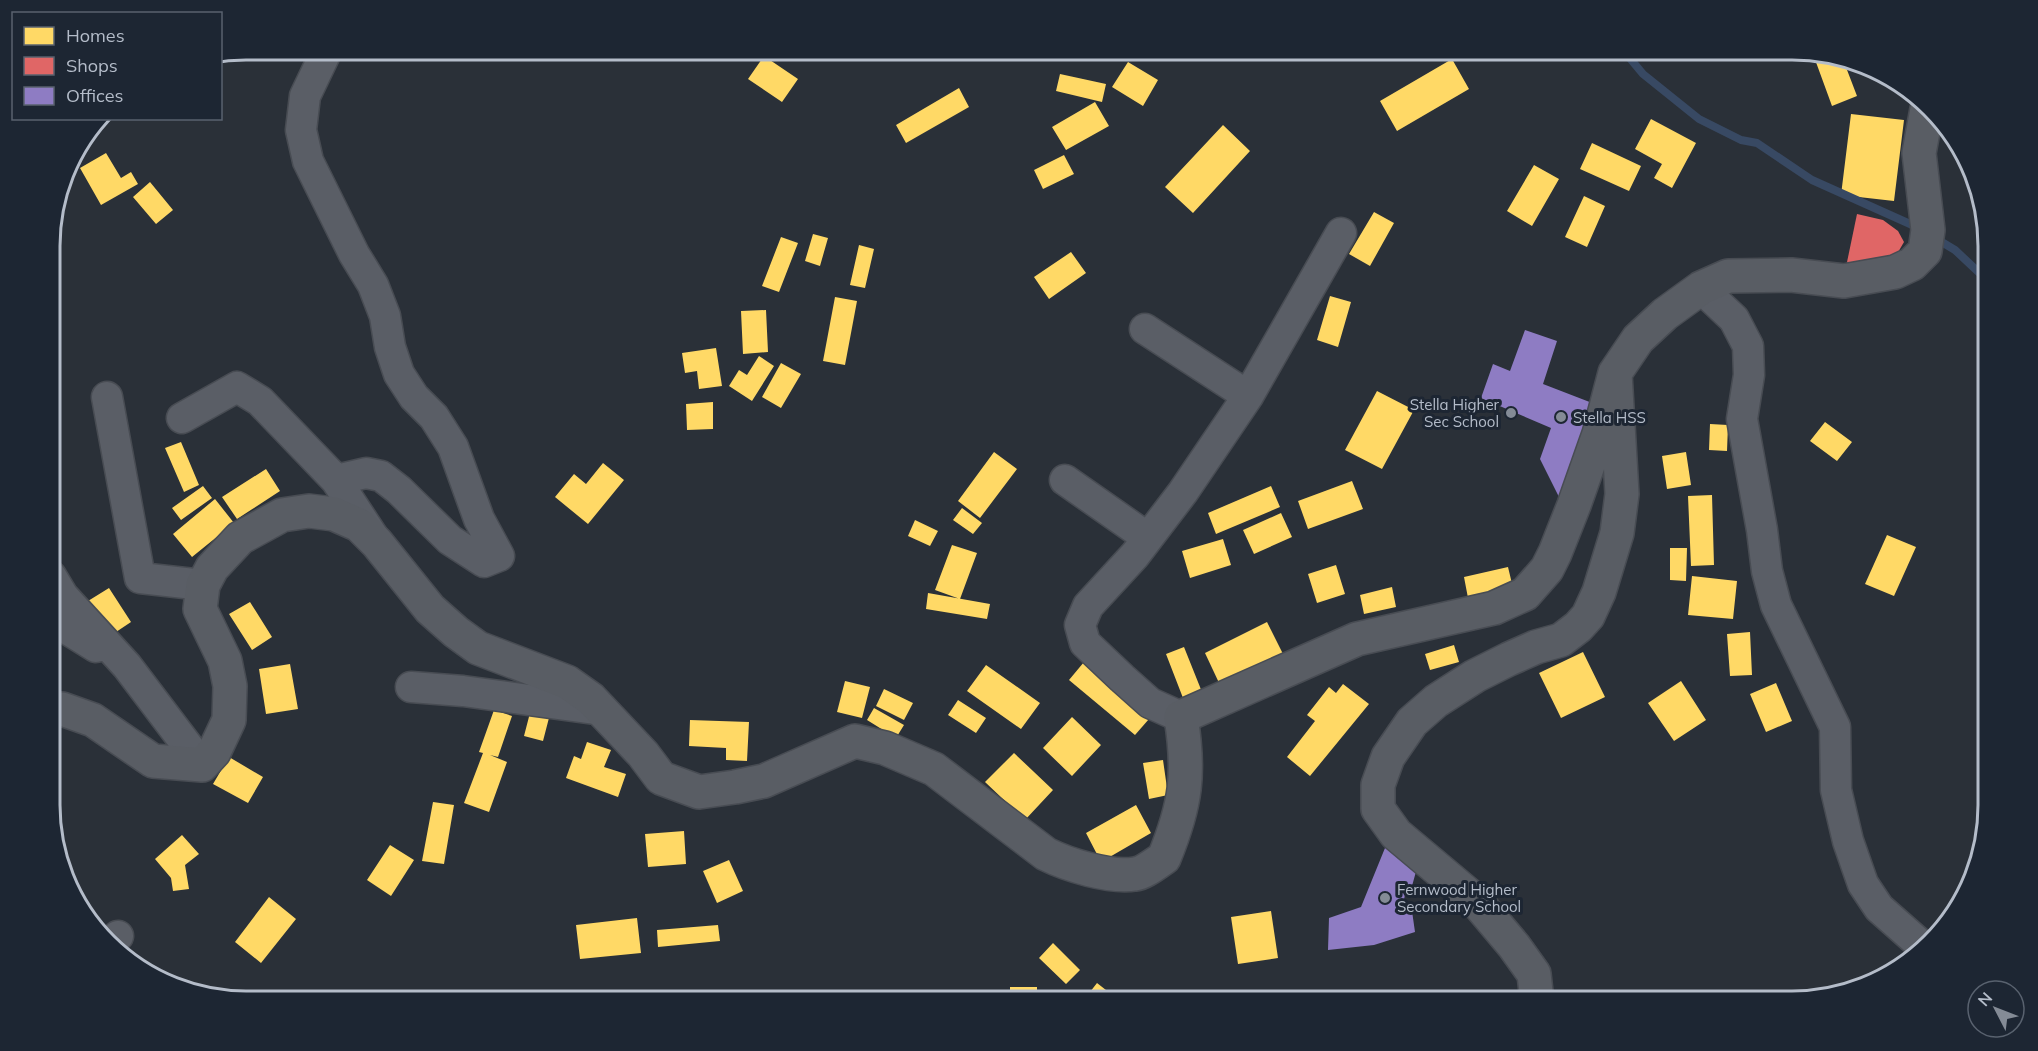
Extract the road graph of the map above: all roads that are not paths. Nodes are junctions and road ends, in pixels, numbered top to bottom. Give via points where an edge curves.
1 (322, 60) edge
2 (1925, 118) edge
3 (1341, 233) dead end
4 (1701, 288) junction
5 (1145, 329) dead end
6 (1615, 372) junction
7 (1248, 396) junction
8 (106, 397) dead end
9 (182, 418) dead end
10 (336, 480) junction
11 (1065, 480) dead end
12 (1148, 538) junction
13 (377, 543) junction
14 (203, 585) junction
15 (60, 591) edge
16 (60, 625) edge
17 (127, 666) junction
18 (411, 687) dead end
19 (60, 708) edge
20 (602, 710) junction
21 (1181, 717) junction
22 (202, 765) junction
23 (1918, 942) edge
24 (1536, 991) edge

1 - 10 street via 305,96 301,130 308,161 373,285 399,374 453,447 479,519 499,556 484,562 450,540 381,476 366,473
2 - 4 street via 1919,153 1928,231 1925,250 1912,264 1895,272 1844,281 1791,275 1728,276
3 - 7 street
4 - 6 street via 1638,339
4 - 23 street via 1734,319 1748,346 1749,375 1742,419 1767,571 1776,605 1835,728 1836,790 1855,862 1863,884 1879,908
5 - 7 street
6 - 21 street via 1599,434 1559,543 1547,569 1525,594 1494,608 1357,639
6 - 24 street via 1622,494 1617,533 1588,616 1561,640 1509,659 1436,701 1412,722 1388,757 1378,785 1378,809 1396,834 1470,896 1500,928 1534,974
7 - 12 street
8 - 14 street via 140,578
9 - 10 street via 237,387 260,401
10 - 13 street
11 - 12 street
12 - 21 street via 1088,606 1080,625 1085,643 1122,678 1150,703
13 - 14 street via 359,525 334,514 309,511 282,515 240,538 212,568
13 - 20 street via 430,609 456,632 478,648 567,682
14 - 22 street via 200,609 225,661 230,686 229,720 214,753
15 - 17 street
16 - 17 street
17 - 22 street
18 - 20 street
19 - 22 street via 93,720 153,761
20 - 21 street via 661,778 699,792 764,781 855,741 885,748 934,769 1046,854 1065,864 1103,873 1136,874 1164,858 1183,805 1186,749

